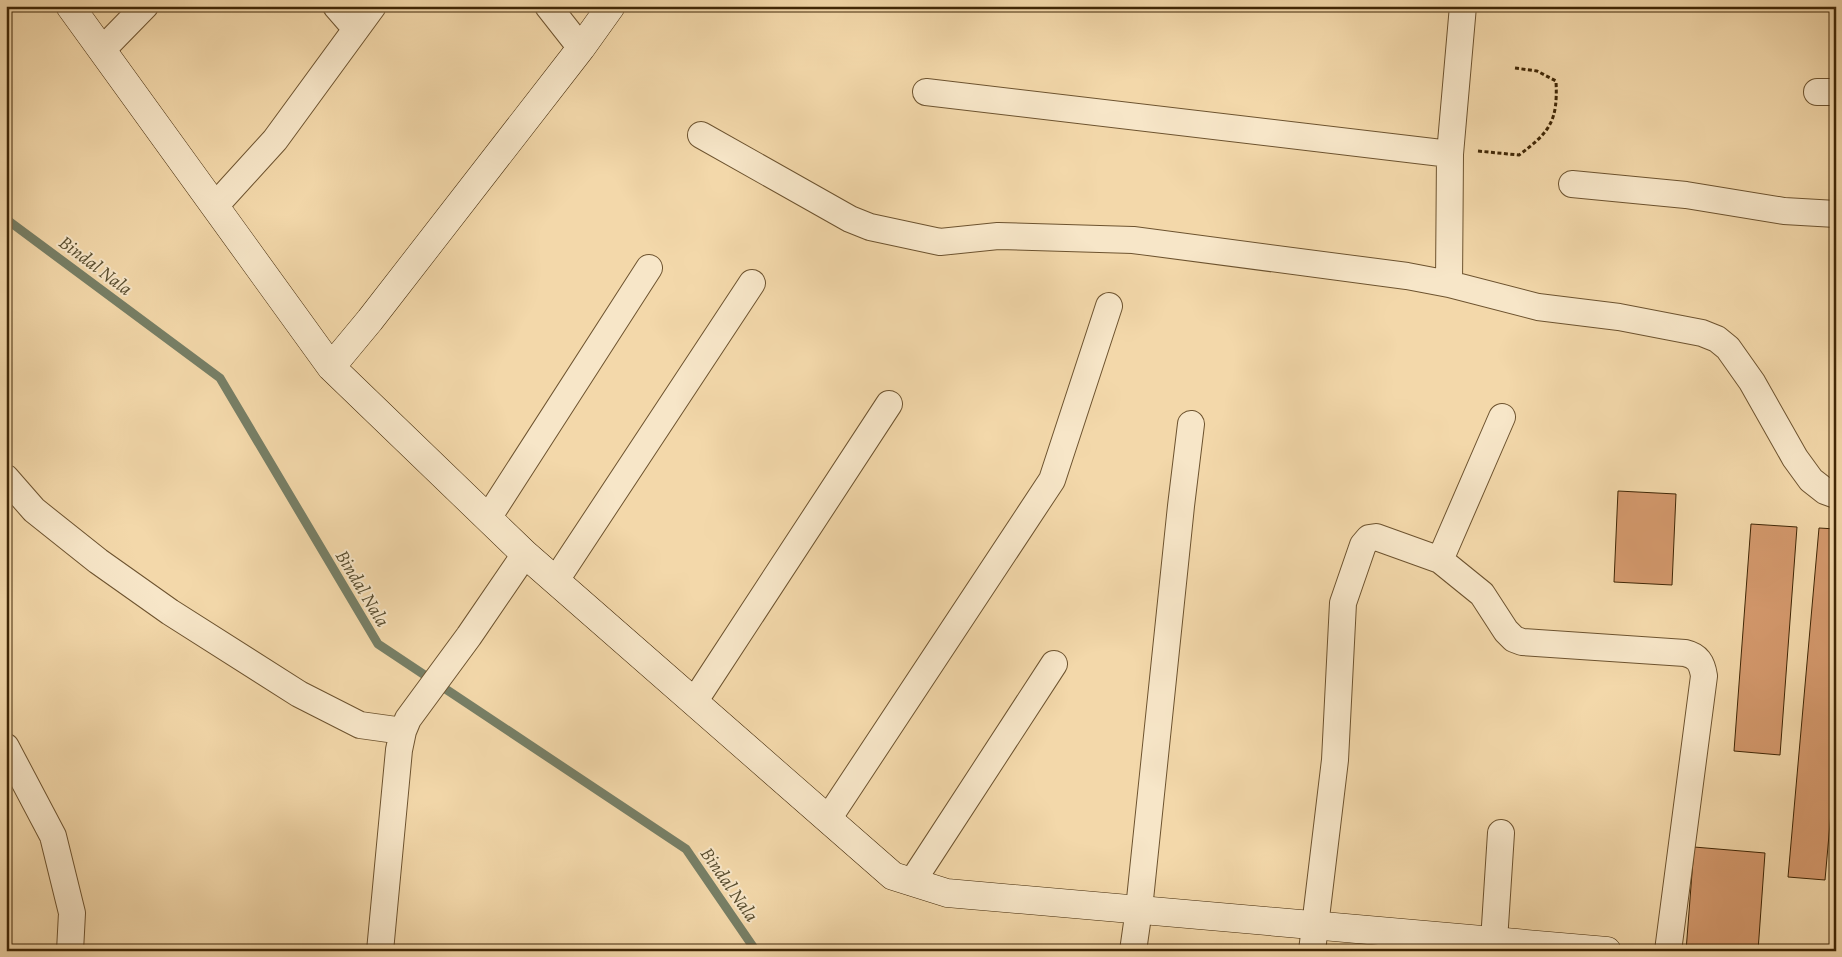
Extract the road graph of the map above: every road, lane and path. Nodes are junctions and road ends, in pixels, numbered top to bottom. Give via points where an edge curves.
1 (70, 6) edge
2 (145, 6) edge
3 (336, 6) edge
4 (374, 6) edge
5 (548, 6) edge
6 (611, 6) edge
7 (1463, 6) edge
8 (356, 29) junction
9 (581, 48) junction
10 (102, 50) junction
11 (1515, 68) dead end
12 (926, 92) dead end
13 (701, 134) dead end
14 (1450, 154) junction
15 (1572, 184) dead end
16 (214, 206) junction
17 (1836, 214) edge
18 (649, 268) dead end
19 (752, 284) dead end
20 (1449, 284) junction
21 (1108, 306) dead end
22 (331, 367) junction
23 (890, 404) dead end
24 (1502, 417) dead end
25 (1191, 424) dead end
26 (6, 478) edge
27 (1836, 495) edge
28 (488, 518) junction
29 (525, 554) junction
30 (1440, 560) junction
31 (556, 580) junction
32 (1054, 664) dead end
33 (694, 702) junction
34 (405, 725) junction
35 (6, 747) edge
36 (828, 819) junction
37 (1501, 833) dead end
38 (912, 882) junction
39 (1139, 909) junction
40 (1313, 938) edge
41 (1494, 941) junction
42 (70, 951) edge
43 (380, 951) edge
44 (1133, 951) edge
45 (1607, 951) edge
46 (1668, 951) edge

1 - 10 street
2 - 10 street
3 - 8 street
4 - 8 street
5 - 9 street
6 - 9 street
7 - 14 street
8 - 16 street via 275,140
9 - 22 street
10 - 16 street
11 - 14 path via 1537,71 1556,81 1557,104 1552,122 1538,141 1519,155 1484,150
12 - 14 street
13 - 20 street via 850,219 870,227 924,239 940,242 998,236 1133,240
14 - 20 street
15 - 17 street via 1686,195 1784,211
16 - 22 street
18 - 28 street
19 - 31 street
20 - 27 street via 1538,308 1619,317 1702,333 1717,339 1728,348 1752,382 1811,480
21 - 36 street via 1052,480
22 - 28 street
23 - 33 street
24 - 30 street
25 - 39 street
26 - 34 street via 34,510 98,560 170,612 299,694 360,725
28 - 29 street
29 - 31 street
29 - 34 street
30 - 40 street via 1376,536 1369,538 1363,545 1343,603 1335,760
30 - 46 street via 1482,594 1514,639 1685,653 1694,655 1702,664 1704,676
31 - 33 street
32 - 38 street
33 - 36 street
34 - 43 street via 399,750
35 - 42 street via 53,836 72,913
36 - 38 street via 893,876
37 - 41 street
38 - 39 street via 947,893
39 - 40 street
39 - 44 street
40 - 41 street
41 - 45 street

